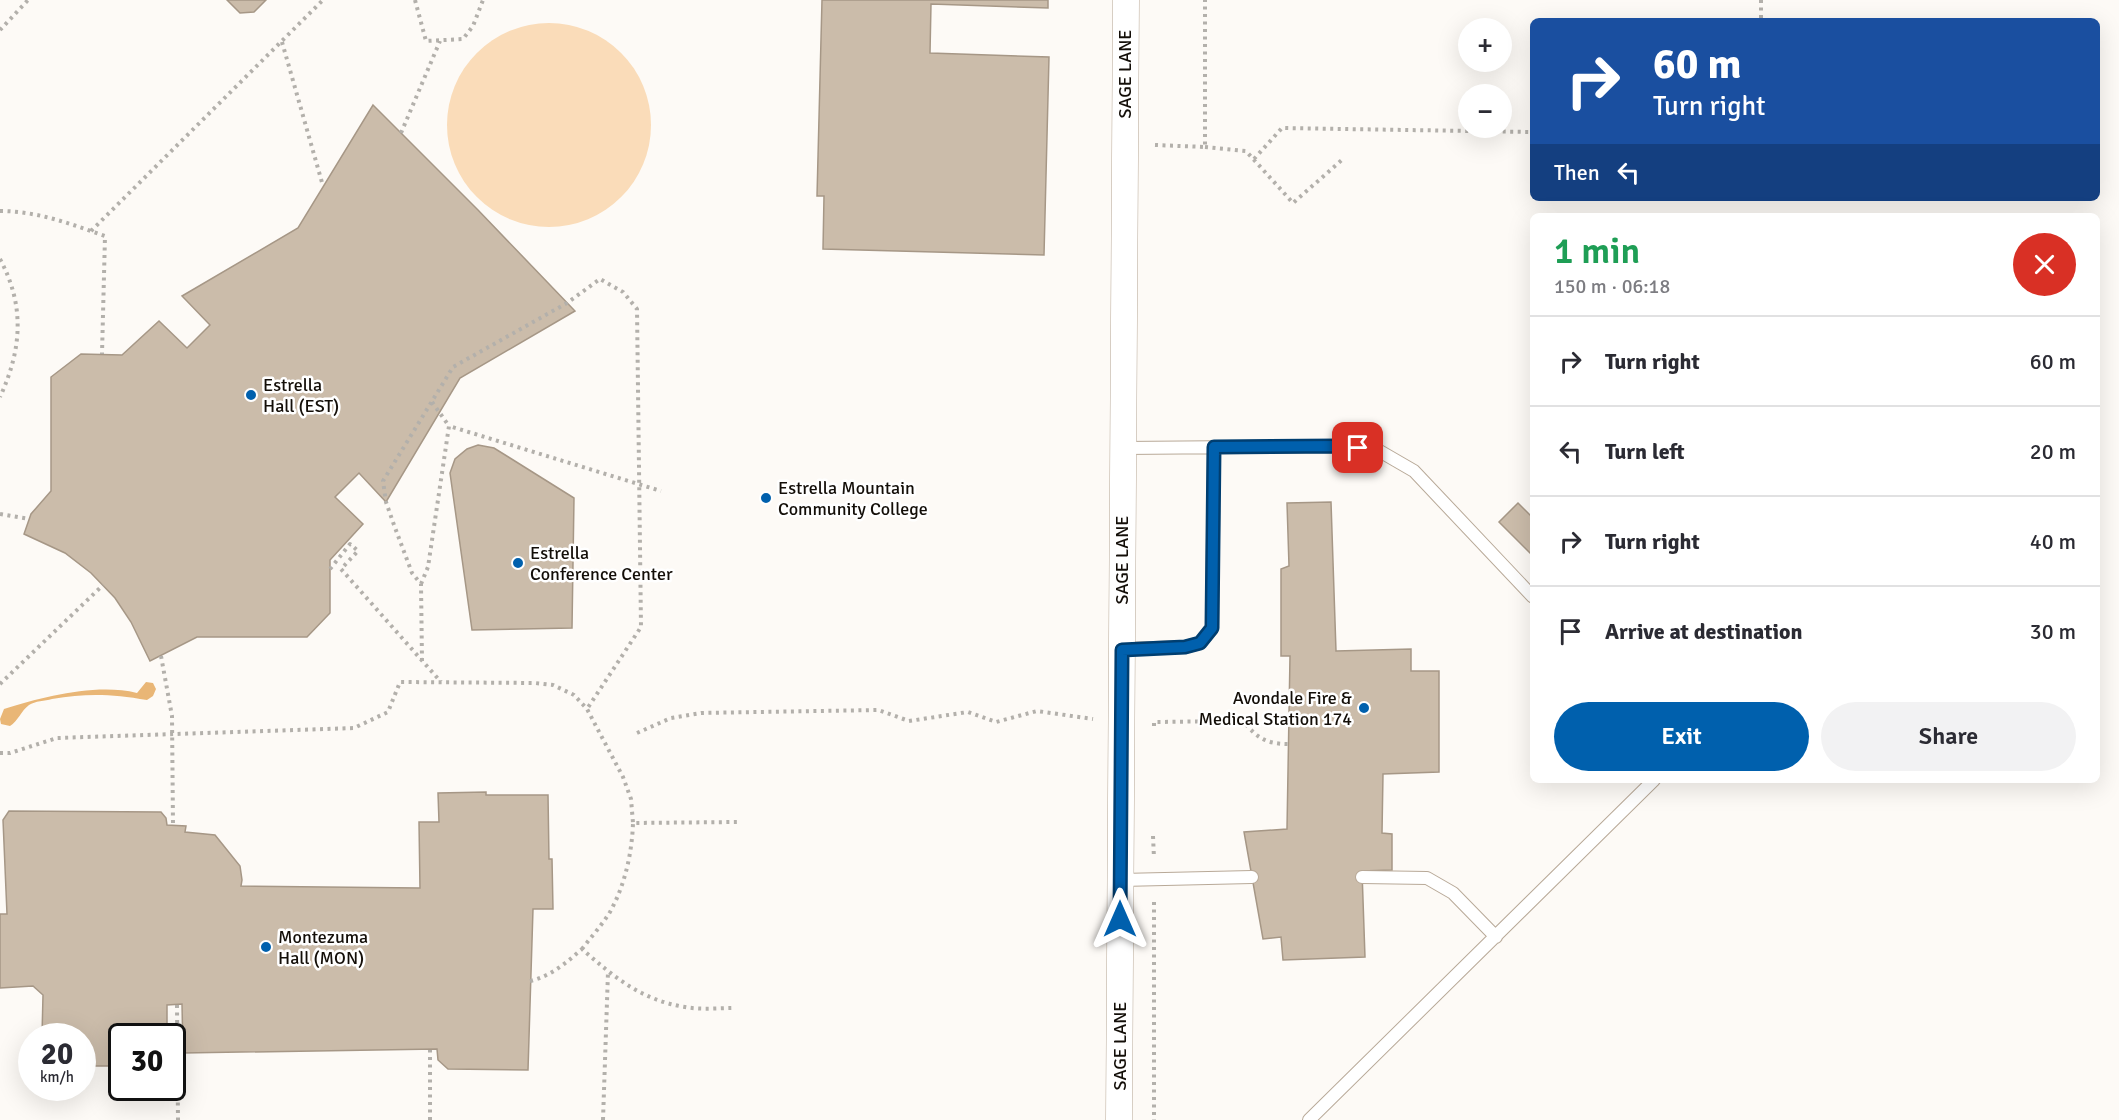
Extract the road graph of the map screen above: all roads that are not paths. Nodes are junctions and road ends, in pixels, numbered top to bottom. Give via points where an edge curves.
1 (1126, 0) edge
2 (1214, 447) junction
3 (1123, 448) junction
4 (1530, 594) edge
5 (1122, 650) junction
6 (1651, 783) edge
7 (1252, 877) dead end
8 (1362, 877) dead end
9 (1121, 879) junction
10 (1496, 937) junction
11 (1119, 1120) edge
12 (1309, 1120) edge

1 - 3 street, SAGE LANE
2 - 3 lane
2 - 4 lane via 1376,449 1414,471
2 - 5 lane via 1212,628 1200,643 1185,647
3 - 5 street, SAGE LANE
5 - 9 street, SAGE LANE
6 - 10 lane
7 - 9 lane
8 - 10 lane via 1427,878 1453,893
9 - 11 street, SAGE LANE
10 - 12 lane

